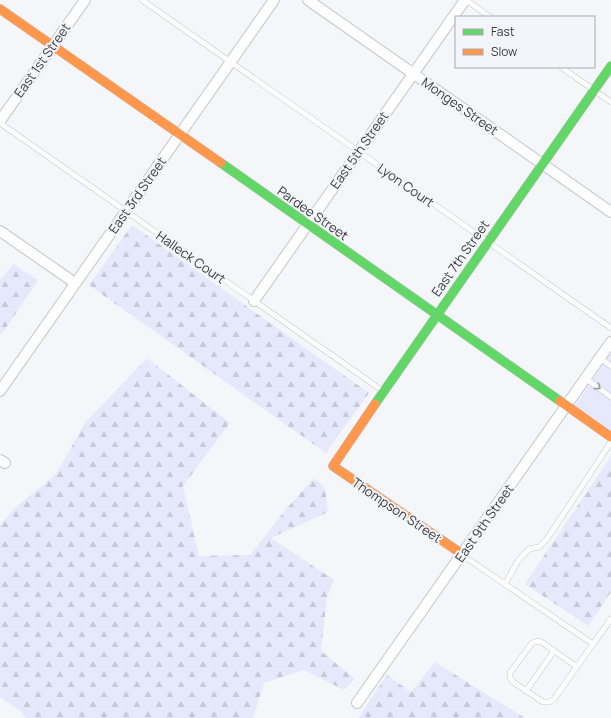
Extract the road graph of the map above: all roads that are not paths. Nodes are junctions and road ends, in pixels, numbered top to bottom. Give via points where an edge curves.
1 (85, 0) edge
2 (142, 0) edge
3 (274, 0) edge
4 (308, 0) edge
5 (465, 0) edge
6 (0, 9) edge
7 (489, 16) edge
8 (52, 46) junction
9 (231, 62) junction
10 (611, 66) edge
11 (562, 68) edge
12 (413, 74) junction
13 (594, 90) junction
14 (611, 102) edge
15 (0, 122) edge
16 (180, 135) junction
17 (359, 151) junction
18 (542, 164) junction
19 (126, 211) junction
20 (611, 212) edge
21 (307, 224) junction
22 (0, 231) edge
23 (488, 242) junction
24 (75, 284) junction
25 (254, 301) junction
26 (436, 315) junction
27 (611, 328) edge
28 (611, 342) edge
29 (600, 358) junction
30 (611, 366) edge
31 (585, 378) junction
32 (0, 390) edge
33 (383, 391) junction
34 (611, 396) edge
35 (566, 406) junction
36 (611, 437) edge
37 (611, 442) edge
38 (333, 466) joint
39 (462, 554) junction
40 (504, 584) junction
41 (611, 618) edge
42 (593, 644) junction
43 (554, 651) junction
44 (577, 667) junction
45 (526, 691) junction
46 (357, 703) dead end

1 - 8 street, East 1st Street
2 - 9 lane, Lyon Court
3 - 9 street, East 3rd Street
4 - 12 street, Monges Street
5 - 7 lane
5 - 12 street, East 5th Street
6 - 8 street, Pardee Street
8 - 15 street, East 1st Street
8 - 16 street, Pardee Street
9 - 16 street, East 3rd Street
9 - 17 lane, Lyon Court
10 - 13 street, East 7th Street
11 - 13 lane
12 - 17 street, East 5th Street
12 - 18 street, Monges Street
13 - 14 lane
13 - 18 street, East 7th Street
15 - 19 lane, Halleck Court
16 - 19 street, East 3rd Street
16 - 21 street, Pardee Street
17 - 21 street, East 5th Street
17 - 23 lane, Lyon Court
18 - 20 street, Monges Street
18 - 23 street, East 7th Street
19 - 24 street, East 3rd Street
19 - 25 lane, Halleck Court
21 - 25 street, East 5th Street
21 - 26 street, Pardee Street
22 - 24 street
23 - 26 street, East 7th Street
23 - 27 lane, Lyon Court
24 - 32 street, East 3rd Street
25 - 33 lane, Halleck Court
26 - 33 street, East 7th Street
26 - 35 street, Pardee Street
28 - 29 street, East 9th Street
29 - 30 lane
29 - 31 street, East 9th Street
31 -> 34 lane
31 - 35 street, East 9th Street
33 - 38 street, East 7th Street
35 - 36 street, Pardee Street
35 - 39 street, East 9th Street
37 - 40 lane via 547,539 539,547 529,548
38 - 39 street, Thompson Street
39 - 40 lane
39 - 46 street, East 9th Street
40 - 42 lane
41 - 42 lane
42 - 44 lane
43 - 44 lane
43 - 45 lane
43 - 45 lane via 538,641 532,643 510,673 513,682
44 - 45 lane via 554,699 549,702 543,702

